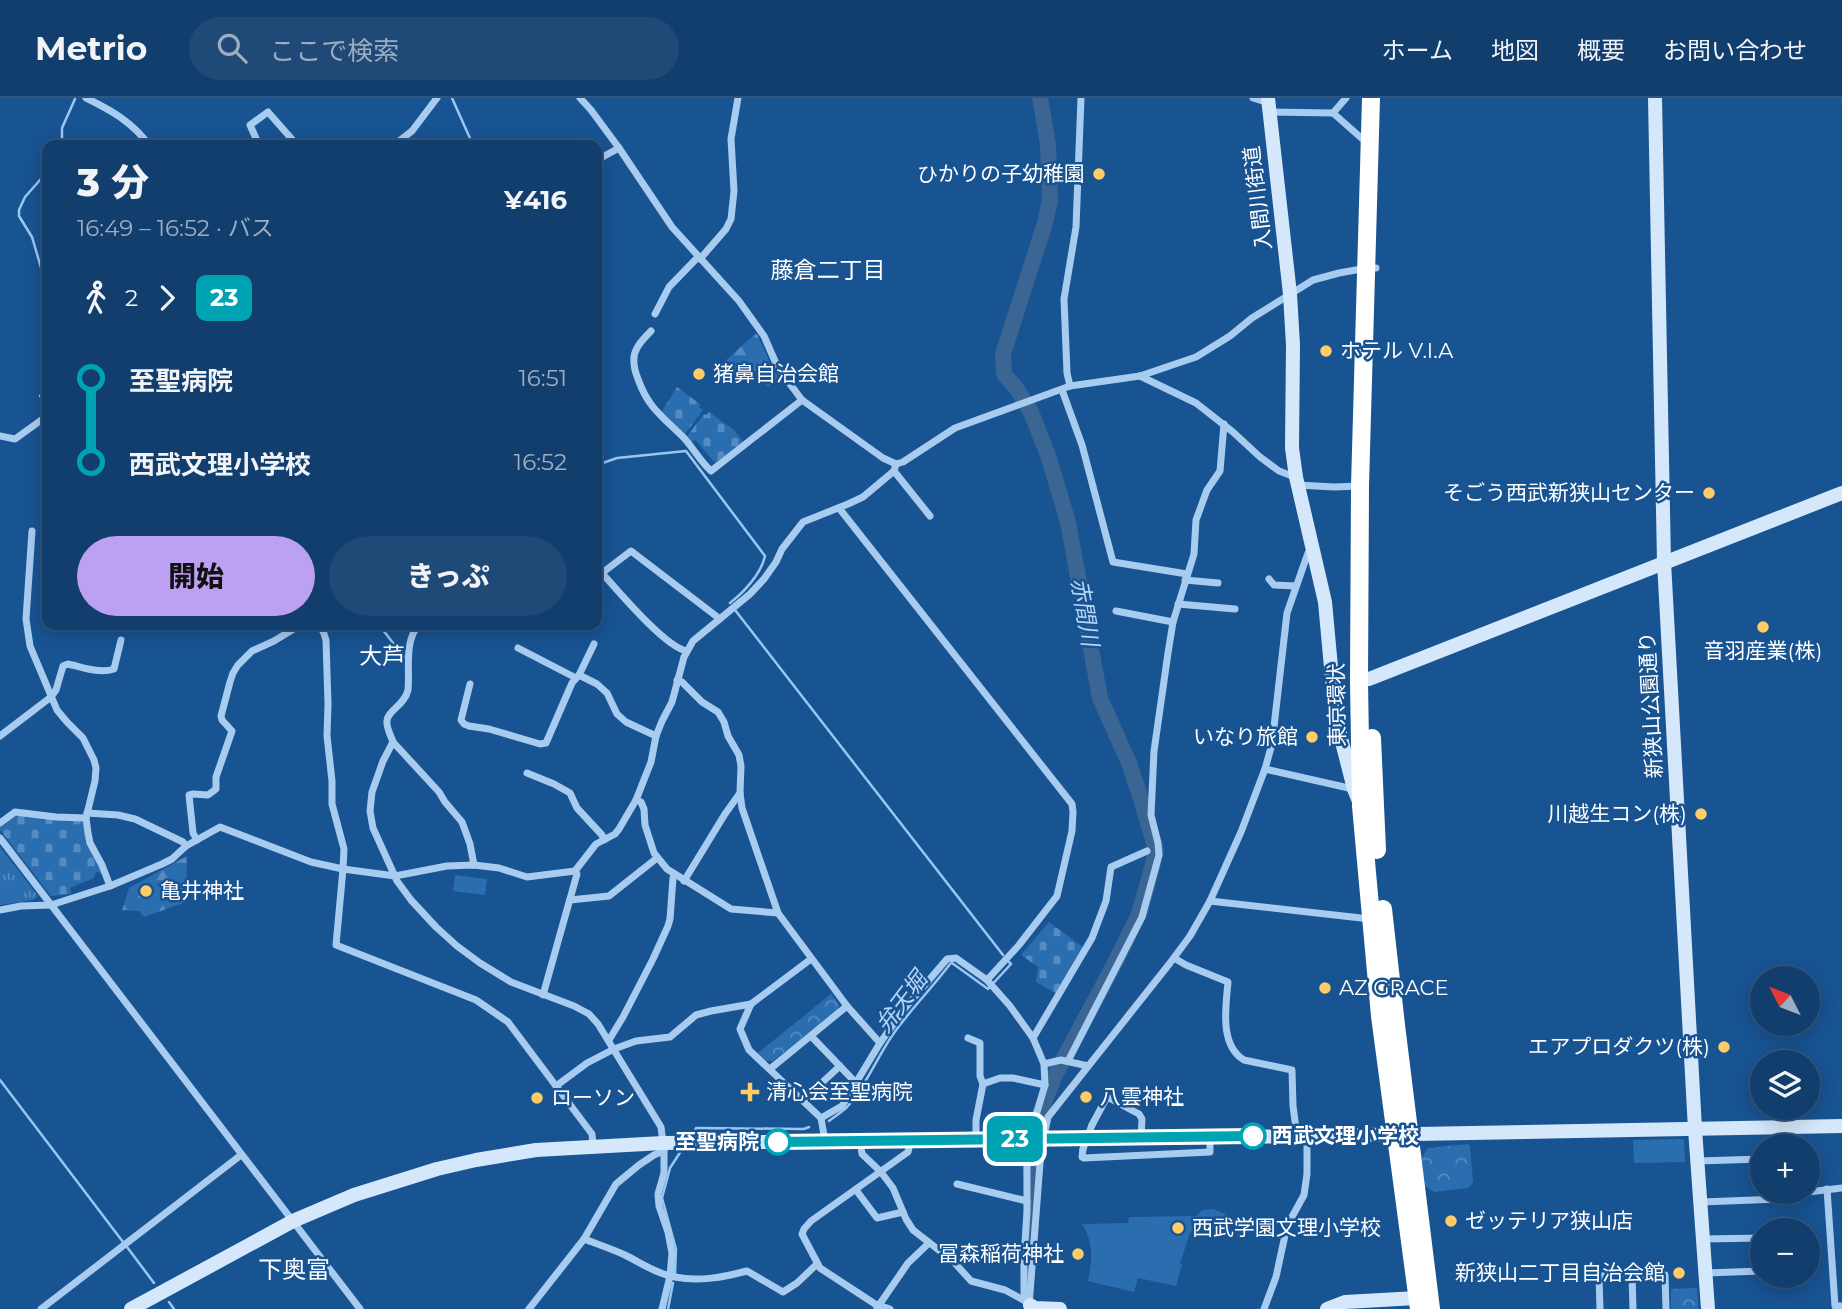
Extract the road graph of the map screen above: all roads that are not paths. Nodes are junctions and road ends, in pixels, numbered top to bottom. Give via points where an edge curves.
1 (86, 98) edge
2 (437, 98) edge
3 (580, 98) edge
4 (737, 98) edge
5 (1082, 98) edge
6 (1253, 98) edge
7 (1346, 98) edge
8 (1371, 98) edge
9 (1381, 98) edge
10 (1655, 98) edge
11 (1269, 104) edge
12 (1333, 114) junction
13 (145, 140) edge
14 (256, 140) edge
15 (293, 140) edge
16 (400, 140) edge
17 (1370, 146) junction
18 (619, 149) junction
19 (602, 158) edge
20 (699, 258) junction
21 (1371, 268) junction
22 (1290, 294) junction
23 (655, 314) dead end
24 (651, 331) dead end
25 (1140, 376) junction
26 (1070, 386) junction
27 (1062, 390) junction
28 (802, 400) junction
29 (42, 420) edge
30 (1224, 424) junction
31 (0, 436) edge
32 (895, 468) junction
33 (1296, 481) junction
34 (1360, 486) junction
35 (1842, 493) edge
36 (839, 508) junction
37 (930, 516) dead end
38 (32, 531) dead end
39 (1314, 550) junction
40 (1664, 562) junction
41 (603, 573) joint
42 (1186, 577) junction
43 (1269, 579) dead end
44 (1218, 583) dead end
45 (1295, 586) junction
46 (1178, 604) junction
47 (1235, 609) dead end
48 (1116, 611) dead end
49 (720, 619) junction
50 (1173, 622) junction
51 (292, 630) edge
52 (322, 630) edge
53 (414, 630) edge
54 (121, 640) dead end
55 (594, 645) dead end
56 (518, 648) dead end
57 (687, 651) junction
58 (577, 676) junction
59 (1369, 679) junction
60 (677, 680) junction
61 (470, 684) dead end
62 (51, 697) junction
63 (1360, 728) junction
64 (1339, 729) junction
65 (0, 736) edge
66 (656, 736) junction
67 (393, 742) junction
68 (1265, 768) junction
69 (527, 773) dead end
70 (740, 793) junction
71 (636, 800) junction
72 (1363, 800) junction
73 (87, 816) junction
74 (0, 822) edge
75 (0, 838) edge
76 (197, 840) junction
77 (604, 840) junction
78 (187, 846) junction
79 (1147, 851) dead end
80 (657, 858) junction
81 (474, 865) junction
82 (343, 869) junction
83 (575, 870) junction
84 (675, 875) junction
85 (395, 876) junction
86 (684, 881) junction
87 (110, 886) junction
88 (570, 900) junction
89 (1210, 901) junction
90 (51, 905) junction
91 (0, 910) edge
92 (778, 914) junction
93 (1373, 919) junction
94 (1174, 958) junction
95 (811, 959) junction
96 (990, 984) junction
97 (543, 995) junction
98 (751, 1004) junction
99 (847, 1006) junction
100 (811, 1036) junction
101 (968, 1038) dead end
102 (1033, 1038) junction
103 (609, 1040) junction
104 (880, 1044) junction
105 (614, 1048) junction
106 (1065, 1061) junction
107 (1044, 1064) junction
108 (839, 1066) junction
109 (1088, 1066) junction
110 (771, 1069) junction
111 (856, 1083) junction
112 (983, 1084) junction
113 (1045, 1085) junction
114 (556, 1086) junction
115 (803, 1100) junction
116 (821, 1118) junction
117 (1842, 1126) edge
118 (1695, 1129) junction
119 (1402, 1134) junction
120 (1210, 1136) junction
121 (1302, 1136) junction
122 (1036, 1138) junction
123 (1141, 1138) junction
124 (911, 1139) junction
125 (976, 1140) junction
126 (860, 1141) junction
127 (825, 1142) junction
128 (593, 1145) junction
129 (664, 1147) junction
130 (242, 1155) junction
131 (1750, 1159) edge
132 (1698, 1161) junction
133 (881, 1172) junction
134 (957, 1184) dead end
135 (1842, 1188) edge
136 (1827, 1189) junction
137 (856, 1190) junction
138 (1820, 1190) edge
139 (1750, 1198) edge
140 (1027, 1201) junction
141 (1701, 1202) junction
142 (1027, 1211) junction
143 (903, 1212) junction
144 (1038, 1212) junction
145 (293, 1221) junction
146 (1750, 1238) edge
147 (584, 1239) junction
148 (1703, 1239) junction
149 (929, 1243) junction
150 (817, 1264) junction
151 (1750, 1271) edge
152 (1706, 1273) junction
153 (1632, 1275) junction
154 (670, 1276) junction
155 (1028, 1305) edge
156 (1422, 1305) edge
157 (1842, 1306) edge
158 (878, 1307) edge
159 (41, 1309) edge
160 (131, 1309) edge
161 (360, 1309) edge
162 (529, 1309) edge
163 (662, 1309) edge
164 (891, 1309) edge
165 (1060, 1309) edge
166 (1264, 1309) edge
167 (1327, 1309) edge
168 (1600, 1309) edge
169 (1633, 1309) edge
170 (1666, 1309) edge
171 (1708, 1309) edge

1 - 13 street via 112,111
2 - 16 street
3 - 18 street
4 - 20 street via 731,219
5 - 26 street via 1076,226 1064,299
6 - 11 street
7 - 12 street
8 - 17 highway, 東京環状
9 - 21 highway, 東京環状
10 - 40 street, 新狭山公園通り
11 - 12 street
11 - 22 street, 入間川街道
12 - 17 street
14 - 15 street via 250,125 268,112
17 - 21 highway, 東京環状
18 - 19 street
18 - 20 street
20 - 23 street via 669,287
20 - 28 street via 739,301 764,337 778,369
21 - 22 street via 1314,280
21 - 34 highway, 東京環状
21 - 59 highway, 東京環状
22 - 25 street via 1196,357
22 - 33 street, 入間川街道
24 - 28 street via 634,356 643,393 711,471
25 - 26 street
25 - 30 street via 1196,403
26 - 27 street
27 - 32 street via 955,428
27 - 42 street via 1082,445 1113,562
28 - 32 street
29 - 31 street via 15,439
30 - 33 street via 1260,457
30 - 42 street via 1220,471 1196,520 1194,554
32 - 36 street via 863,496
32 - 37 street
33 - 34 street
33 - 39 street, 入間川街道
34 - 63 highway, 東京環状
35 - 40 street
36 - 49 street via 803,522 764,579
36 - 96 street via 1072,804 1072,831 1057,895
38 - 62 street via 27,631
39 - 45 street via 1308,553
39 - 64 street, 入間川街道 via 1325,602
40 - 59 street
40 - 118 street, 新狭山公園通り
41 - 49 street via 631,551
41 - 57 street via 654,627
42 - 44 street
42 - 46 street
43 - 45 street via 1274,585
45 - 68 street via 1287,613 1272,744
46 - 47 street
46 - 50 street
48 - 50 street
49 - 57 street
50 - 106 street via 1154,751 1151,816 1159,855 1142,917
51 - 76 street via 252,651 233,673 221,716 232,731 215,789 208,795 189,795
52 - 82 street via 328,671 332,804 343,842
53 - 67 street via 408,691 386,722
54 - 62 street via 114,669 63,666
55 - 58 street
56 - 58 street
57 - 60 street
58 - 61 street via 546,743 540,744 464,724 461,720
58 - 66 street via 607,693 626,722
59 - 72 highway, 東京環状
60 - 66 street
60 - 70 street via 724,722 739,755
62 - 65 street
62 - 73 street via 94,760 95,781
63 - 64 street
63 - 72 highway, 東京環状
64 - 72 street, 入間川街道
66 - 71 street
67 - 81 street via 462,822
67 - 85 street via 372,792 370,811
68 - 72 street
68 - 89 street
69 - 77 street via 570,793
70 - 86 street
70 - 92 street
71 - 77 street via 619,830
71 - 80 street via 644,809
72 - 93 highway, 東京環状
72 - 119 highway, 東京環状 via 1379,876
73 - 74 street via 15,812
73 - 78 street via 135,819
73 - 87 street via 90,843
75 - 90 street
76 - 78 street
76 - 82 street via 220,827 311,862
77 - 83 street
78 - 87 street via 172,859
79 - 102 street via 1111,867 1106,901 1092,938
80 - 84 street
80 - 88 street via 609,896
81 - 83 street via 527,877
81 - 85 street
82 - 85 street
82 - 114 street via 336,945 476,999 508,1022
83 - 88 street
84 - 86 street
84 - 103 street via 668,926
85 - 97 street via 411,900 457,946 511,982
86 - 92 street via 731,909
87 - 90 street
88 - 97 street
89 - 93 street
89 - 94 street
90 - 91 street
90 - 130 street
92 - 95 street
93 - 119 highway, 東京環状 via 1380,1016
94 - 109 street
94 - 121 street via 1228,982 1227,1032 1238,1057 1292,1070 1293,1106
95 - 98 street
95 - 99 street
96 - 102 street
96 - 104 street via 956,958 947,959
97 - 103 street via 589,1013
98 - 105 street via 696,1015 670,1037
98 - 110 street via 740,1029 749,1050
99 - 100 street
99 - 104 street
100 - 108 street
100 - 110 street
101 - 112 street via 980,1043
102 - 107 street
103 - 105 street
104 - 111 street
105 - 114 street
105 - 129 street via 661,1127
106 - 107 street
106 - 109 street
107 - 113 street
108 - 111 street
108 - 115 street
109 - 122 street via 1049,1114
110 - 115 street
111 - 116 street via 842,1106
112 - 113 street via 1013,1078
112 - 125 street
113 - 122 street
114 - 128 street via 592,1134
115 - 116 street
116 - 127 street
117 - 118 street
118 - 119 street
118 - 132 street, 新狭山公園通り
119 - 121 street
119 - 156 highway, 東京環状
120 - 121 street
120 - 123 street
120 - 123 street, bridge via 1210,1153 1082,1157 1107,1097 1139,1114
121 - 166 street via 1307,1174 1304,1195 1287,1226
122 - 123 street
122 - 125 street
122 - 140 street via 1027,1156
122 - 144 street
124 - 125 street
124 - 126 street
124 - 133 street via 908,1152
126 - 127 street
126 - 133 street via 862,1154
127 - 129 street
128 - 129 street
128 - 145 street via 536,1150 437,1169 354,1195
129 - 147 street via 616,1184
129 - 154 street via 658,1194 672,1253
130 - 145 street
130 - 159 street
131 - 132 street
132 - 141 street, 新狭山公園通り
133 - 137 street
133 - 143 street
134 - 140 street
135 - 136 street
136 - 138 street
136 - 157 street via 1835,1306
137 - 143 street via 877,1218
137 - 150 street via 804,1229 803,1237
139 - 141 street
140 - 142 street
141 - 148 street, 新狭山公園通り
142 - 144 street
142 - 155 street
143 - 149 street via 913,1230
144 - 155 street
145 - 160 street
145 - 161 street
146 - 148 street
147 - 154 street
147 - 162 street
148 - 152 street, 新狭山公園通り
149 - 155 street via 971,1281 1005,1290
149 - 158 street via 908,1263
150 - 154 street via 783,1292 747,1271 699,1279
150 - 158 street
151 - 152 street
152 - 171 street, 新狭山公園通り
153 - 168 street via 1599,1276
153 - 169 street
153 - 170 street via 1665,1275
154 - 163 street
155 - 165 street
156 - 167 street via 1345,1302
158 - 164 street

